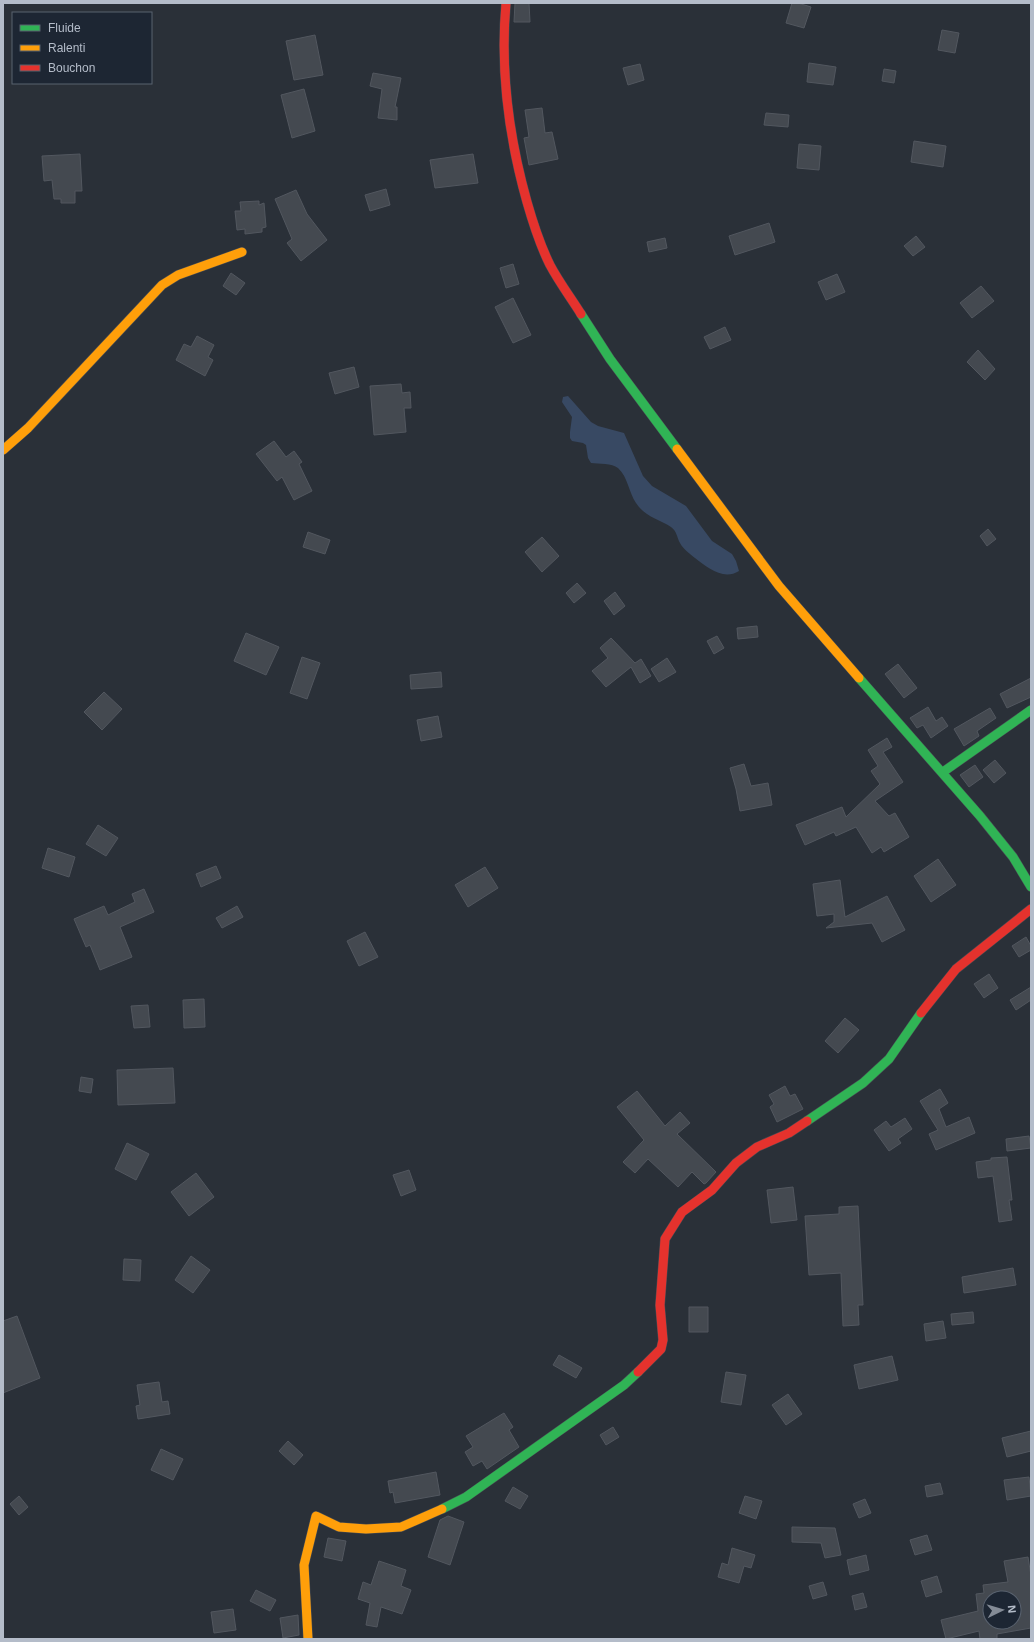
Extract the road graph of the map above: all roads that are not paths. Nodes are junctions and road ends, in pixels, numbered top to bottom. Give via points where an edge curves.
1 (506, 3) edge
2 (242, 252) dead end
3 (3, 450) edge
4 (1031, 710) edge
5 (943, 772) junction
6 (1031, 887) edge
7 (1031, 909) edge
8 (308, 1639) edge

1 - 5 street via 505,71 511,132 533,222 550,265 610,359 780,586
2 - 3 street via 178,275 162,285 28,428
4 - 5 street
5 - 6 street via 1013,857
7 - 8 street via 956,969 890,1059 863,1083 789,1133 757,1147 736,1163 712,1190 682,1212 666,1239 660,1304 663,1340 661,1349 624,1385 466,1497 428,1516 401,1527 366,1529 339,1527 316,1516 304,1565

